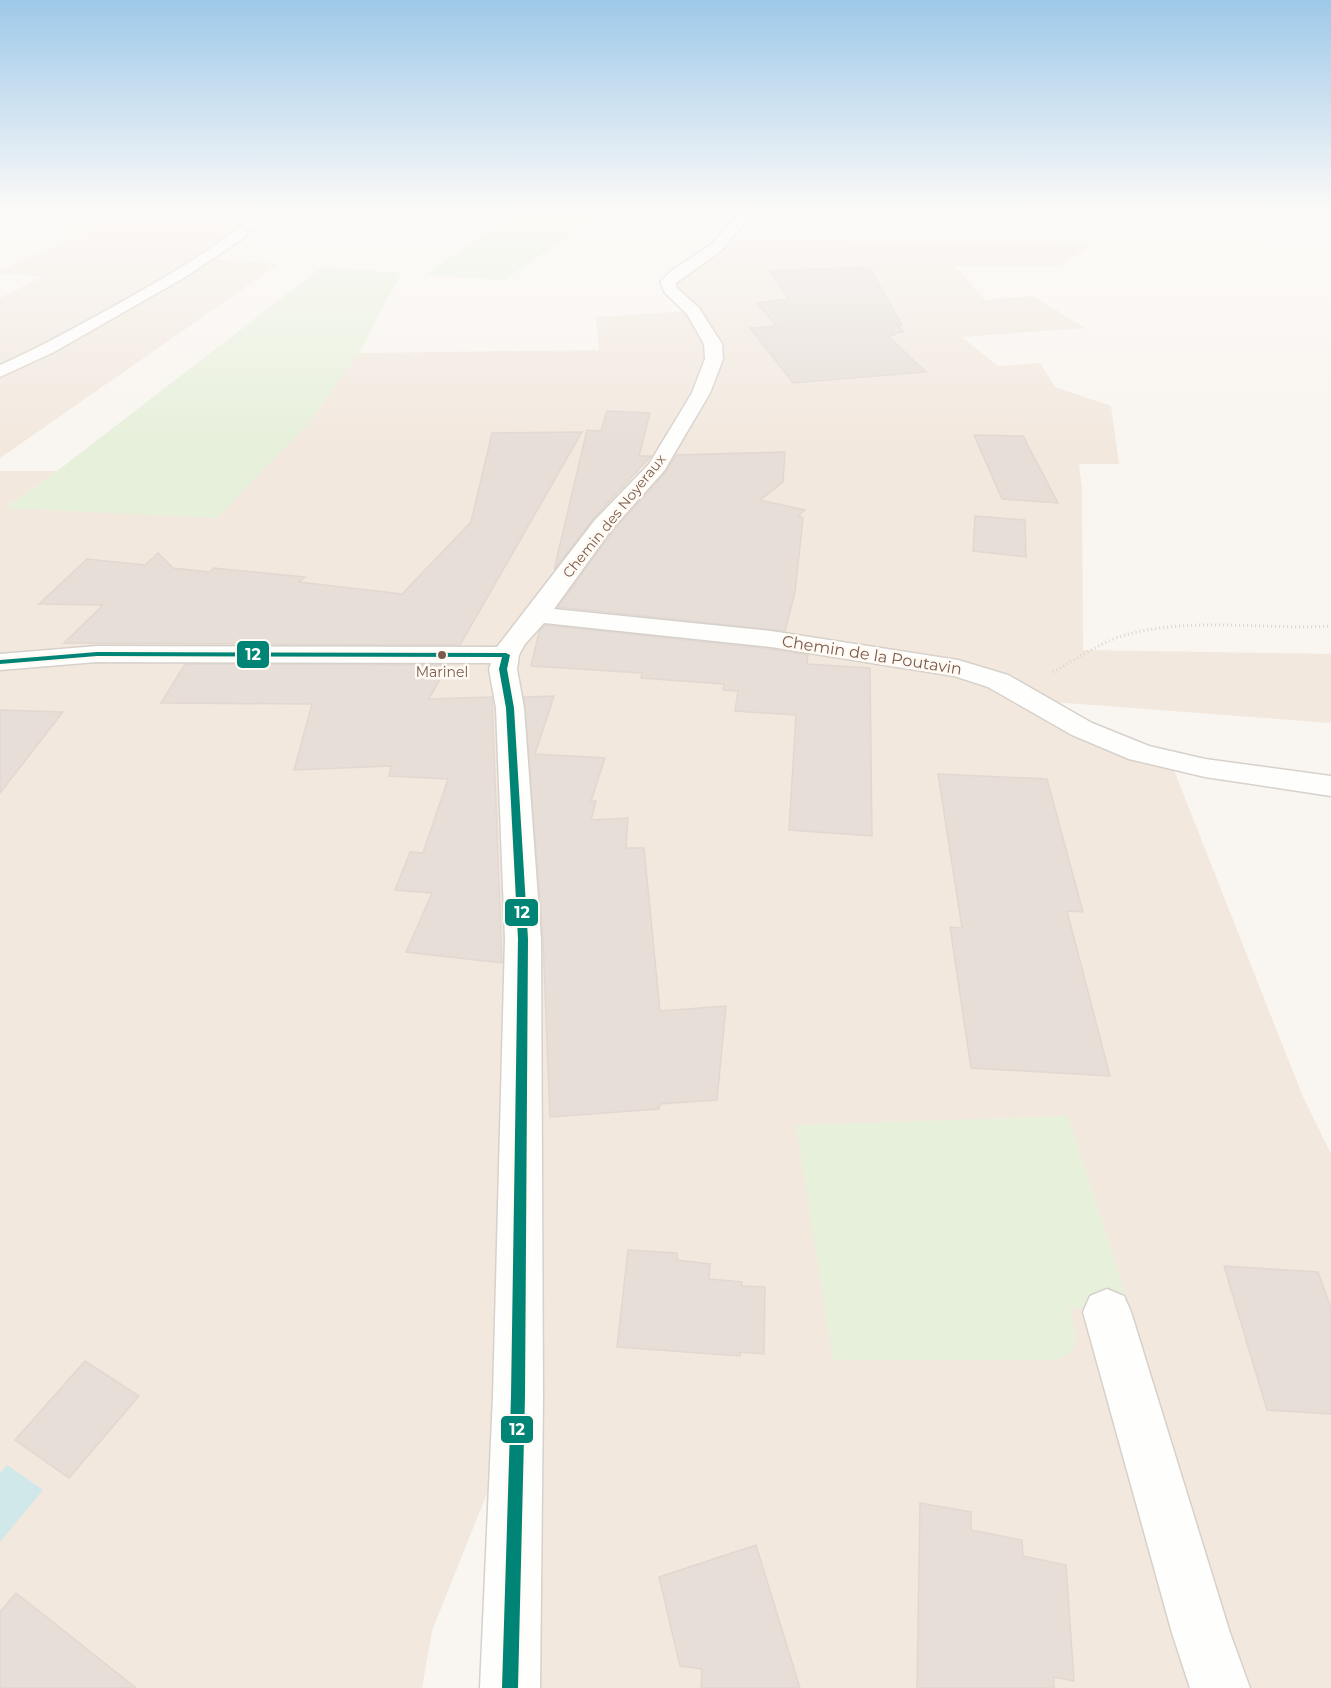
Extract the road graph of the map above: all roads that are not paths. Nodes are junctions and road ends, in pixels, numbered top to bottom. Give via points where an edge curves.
1 (156, 288) edge
2 (669, 288) edge
3 (0, 372) edge
4 (537, 615) junction
5 (506, 655) junction
6 (0, 662) edge
7 (1331, 786) edge
8 (1107, 1312) dead end
9 (510, 1688) edge
10 (1220, 1688) edge

1 - 3 street
2 - 4 street, Chemin des Noyeraux via 693,311 713,344 714,359 701,393 657,467 598,531
4 - 5 street, Chemin des Noyeraux
4 - 7 street, Chemin de la Poutavin via 696,630 928,662 978,673 1082,729 1140,753 1205,768
5 - 6 street via 97,654
5 - 9 street via 503,669 510,708 523,939
8 - 10 street

